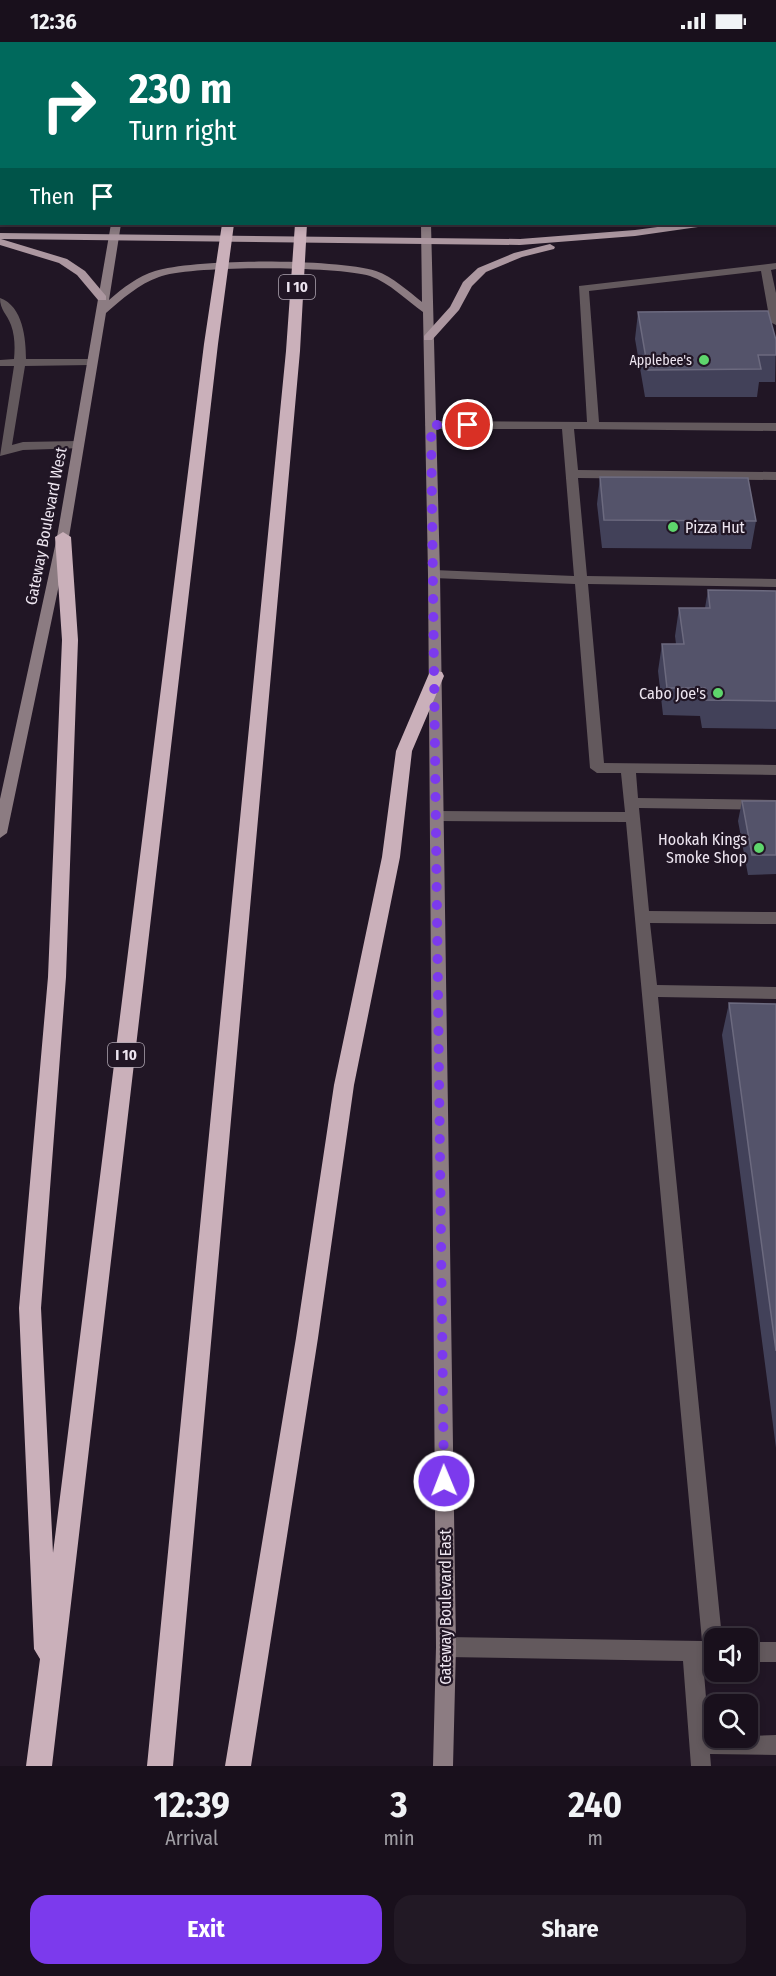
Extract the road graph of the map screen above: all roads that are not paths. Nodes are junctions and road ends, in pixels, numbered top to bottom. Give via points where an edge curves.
1 (116, 225) edge
2 (228, 225) edge
3 (301, 225) edge
4 (426, 225) edge
5 (690, 225) edge
6 (0, 236) edge
7 (114, 237) junction
8 (576, 239) junction
9 (0, 242) edge
10 (426, 242) junction
11 (771, 268) edge
12 (102, 298) junction
13 (0, 301) edge
14 (426, 310) junction
15 (99, 314) junction
16 (776, 322) edge
17 (428, 338) junction
18 (91, 362) junction
19 (0, 363) edge
20 (19, 363) junction
21 (431, 425) junction
22 (568, 427) junction
23 (593, 427) junction
24 (776, 427) edge
25 (78, 445) junction
26 (2, 451) edge
27 (572, 474) junction
28 (776, 476) edge
29 (63, 537) junction
30 (434, 574) junction
31 (581, 580) junction
32 (776, 583) edge
33 (436, 676) junction
34 (628, 768) junction
35 (776, 770) edge
36 (776, 806) edge
37 (632, 810) junction
38 (437, 816) junction
39 (0, 833) edge
40 (642, 917) junction
41 (776, 918) edge
42 (649, 991) junction
43 (776, 993) edge
44 (711, 1628) edge
45 (446, 1647) junction
46 (692, 1651) junction
47 (704, 1651) edge
48 (758, 1652) edge
49 (776, 1652) edge
50 (48, 1703) junction
51 (699, 1744) junction
52 (776, 1745) edge
53 (39, 1766) edge
54 (160, 1766) edge
55 (238, 1766) edge
56 (443, 1766) edge
57 (701, 1766) edge

1 - 7 main road, Gateway Boulevard West
2 - 50 highway, I 10
3 - 54 highway, I 10 via 293,351
4 - 10 main road, Gateway Boulevard East
5 - 8 main road
6 - 7 main road
7 - 10 main road
7 - 12 main road, Gateway Boulevard West
8 - 10 main road
8 - 17 main road via 482,270 467,284 455,308
9 - 12 main road via 63,261 81,273
10 - 14 main road, Gateway Boulevard East
11 - 16 lane
11 - 23 lane via 583,288
12 - 15 main road, Gateway Boulevard West
13 - 20 lane via 13,317 19,333
14 - 15 main road via 373,273 344,268 188,268 162,272 135,283
14 - 17 main road, Gateway Boulevard East
15 - 18 main road, Gateway Boulevard West
17 - 21 main road, Gateway Boulevard East
18 - 20 lane
18 - 25 main road, Gateway Boulevard West
19 - 20 lane
20 - 26 lane
21 - 22 lane
21 - 30 main road, Gateway Boulevard East
22 - 23 lane
22 - 27 lane
23 - 24 lane
25 - 26 lane via 23,446
25 - 29 main road, Gateway Boulevard West
27 - 28 lane
27 - 31 lane
29 - 39 main road, Gateway Boulevard West
29 - 50 highway via 70,640 57,977 30,1308
30 - 31 lane
30 - 33 main road, Gateway Boulevard East
31 - 32 lane
31 - 34 lane via 597,768
33 - 38 main road, Gateway Boulevard East
33 - 55 highway via 404,751 391,857 344,1085
34 - 35 lane
34 - 37 lane
36 - 37 lane
37 - 38 lane
37 - 40 lane
38 - 45 main road, Gateway Boulevard East
40 - 41 lane
40 - 42 lane
42 - 43 lane
42 - 44 lane
45 - 46 lane
45 - 56 main road, Gateway Boulevard East
46 - 47 lane
46 - 51 lane
48 - 49 lane
50 - 53 highway, I 10
51 - 52 lane
51 - 57 lane

